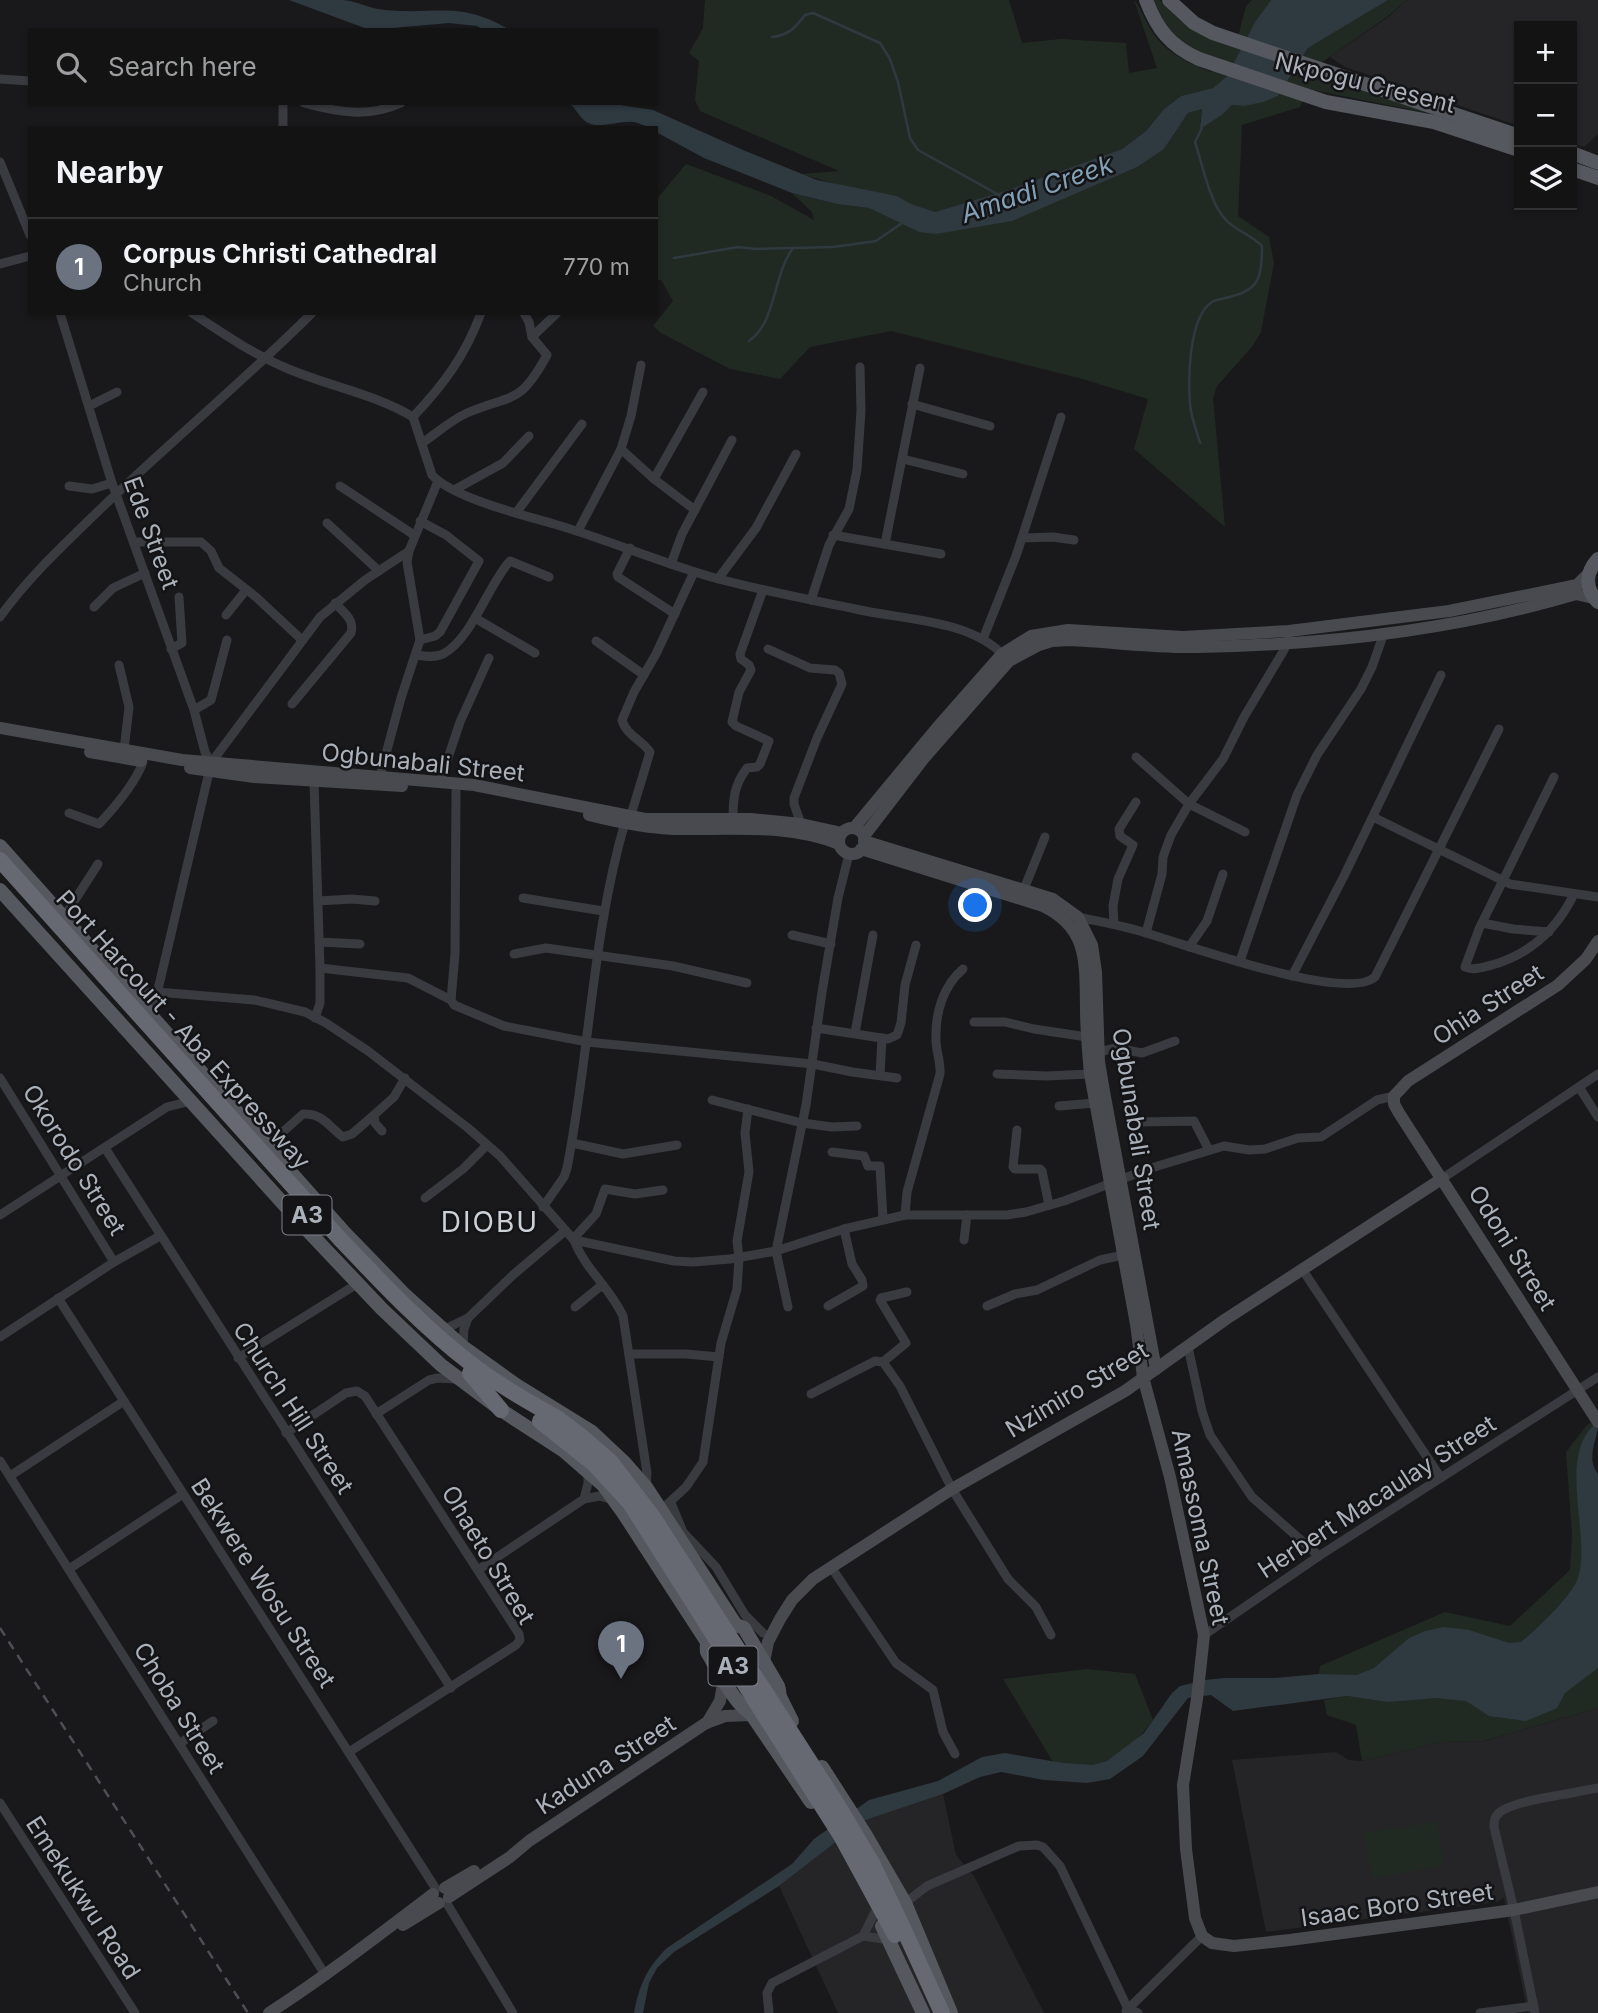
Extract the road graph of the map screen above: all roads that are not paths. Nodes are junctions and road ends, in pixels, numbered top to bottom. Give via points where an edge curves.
1 (1146, 0) edge
2 (1169, 0) edge
3 (0, 79) edge
4 (28, 81) edge
5 (283, 105) edge
6 (311, 105) edge
7 (395, 105) edge
8 (283, 126) edge
9 (1514, 134) edge
10 (1514, 148) edge
11 (1577, 155) edge
12 (0, 162) edge
13 (1598, 163) edge
14 (1577, 171) edge
15 (1598, 178) edge
16 (28, 230) edge
17 (28, 257) edge
18 (0, 264) edge
19 (61, 315) edge
20 (195, 315) edge
21 (310, 315) edge
22 (478, 315) edge
23 (525, 315) edge
24 (555, 315) edge
25 (532, 337) junction
26 (265, 359) junction
27 (641, 365) dead end
28 (860, 367) dead end
29 (920, 368) dead end
30 (117, 392) dead end
31 (703, 392) dead end
32 (912, 404) junction
33 (89, 405) junction
34 (413, 417) junction
35 (1061, 417) dead end
36 (582, 424) dead end
37 (990, 426) dead end
38 (529, 436) dead end
39 (732, 440) dead end
40 (422, 443) junction
41 (621, 449) junction
42 (796, 454) dead end
43 (903, 459) junction
44 (963, 474) dead end
45 (654, 479) junction
46 (438, 481) junction
47 (112, 483) junction
48 (69, 486) dead end
49 (341, 486) dead end
50 (454, 490) junction
51 (116, 493) junction
52 (695, 510) junction
53 (516, 513) junction
54 (420, 521) junction
55 (327, 523) dead end
56 (578, 531) junction
57 (414, 535) junction
58 (833, 535) junction
59 (1023, 538) junction
60 (1074, 540) dead end
61 (134, 542) junction
62 (885, 544) junction
63 (630, 548) junction
64 (409, 551) junction
65 (940, 554) dead end
66 (1598, 559) edge
67 (671, 564) junction
68 (379, 571) junction
69 (694, 572) junction
70 (145, 573) junction
71 (1588, 574) junction
72 (550, 578) dead end
73 (718, 579) junction
74 (246, 590) junction
75 (763, 590) junction
76 (179, 597) dead end
77 (811, 600) junction
78 (1596, 600) edge
79 (335, 603) junction
80 (4, 605) edge
81 (94, 607) dead end
82 (675, 614) junction
83 (226, 615) dead end
84 (0, 617) edge
85 (1451, 617) junction
86 (475, 618) junction
87 (1384, 633) junction
88 (1288, 637) junction
89 (982, 639) junction
90 (227, 640) dead end
91 (302, 640) junction
92 (419, 640) junction
93 (597, 641) dead end
94 (171, 649) junction
95 (768, 649) dead end
96 (535, 653) dead end
97 (416, 655) junction
98 (489, 657) dead end
99 (1005, 657) junction
100 (120, 665) dead end
101 (644, 675) junction
102 (1441, 675) dead end
103 (292, 704) dead end
104 (194, 710) junction
105 (0, 728) edge
106 (1499, 729) dead end
107 (0, 737) edge
108 (124, 750) junction
109 (1136, 757) dead end
110 (143, 761) junction
111 (210, 767) junction
112 (380, 776) junction
113 (1554, 777) dead end
114 (314, 782) junction
115 (440, 782) junction
116 (456, 791) junction
117 (1136, 802) dead end
118 (1188, 804) junction
119 (69, 813) dead end
120 (1373, 817) junction
121 (628, 818) junction
122 (733, 819) junction
123 (801, 824) junction
124 (1245, 832) dead end
125 (1045, 837) dead end
126 (853, 841) junction
127 (0, 846) edge
128 (1439, 850) junction
129 (0, 860) edge
130 (98, 864) dead end
131 (0, 874) edge
132 (1223, 874) dead end
133 (1502, 881) junction
134 (1024, 889) junction
135 (0, 890) edge
136 (1574, 894) junction
137 (1598, 897) edge
138 (523, 898) dead end
139 (318, 901) junction
140 (375, 901) dead end
141 (6, 904) edge
142 (603, 911) junction
143 (64, 916) junction
144 (1078, 917) junction
145 (1099, 923) junction
146 (1482, 923) junction
147 (1114, 924) junction
148 (1549, 932) junction
149 (1146, 933) junction
150 (792, 935) dead end
151 (873, 935) dead end
152 (1088, 935) junction
153 (1598, 941) edge
154 (319, 942) junction
155 (360, 944) dead end
156 (831, 944) junction
157 (916, 945) dead end
158 (1189, 947) junction
159 (514, 954) dead end
160 (598, 955) junction
161 (1240, 961) junction
162 (320, 968) junction
163 (963, 969) dead end
164 (1292, 976) junction
165 (747, 983) dead end
166 (157, 992) junction
167 (133, 993) junction
168 (451, 1000) junction
169 (152, 1015) junction
170 (315, 1018) junction
171 (974, 1022) dead end
172 (816, 1028) junction
173 (855, 1034) junction
174 (1087, 1037) junction
175 (882, 1038) junction
176 (1175, 1041) dead end
177 (157, 1042) junction
178 (587, 1042) junction
179 (1098, 1052) junction
180 (813, 1064) junction
181 (997, 1074) dead end
182 (1090, 1074) junction
183 (1598, 1074) edge
184 (880, 1075) junction
185 (0, 1078) edge
186 (897, 1078) dead end
187 (405, 1079) junction
188 (177, 1085) junction
189 (1579, 1087) junction
190 (1394, 1096) junction
191 (712, 1100) dead end
192 (191, 1101) junction
193 (1095, 1103) junction
194 (1059, 1106) dead end
195 (167, 1107) junction
196 (748, 1109) junction
197 (374, 1115) junction
198 (1598, 1117) edge
199 (1142, 1122) dead end
200 (802, 1123) junction
201 (857, 1126) dead end
202 (1017, 1130) dead end
203 (382, 1131) dead end
204 (572, 1143) junction
205 (487, 1144) junction
206 (677, 1145) dead end
207 (267, 1146) junction
208 (105, 1148) junction
209 (1209, 1150) junction
210 (832, 1152) dead end
211 (62, 1176) junction
212 (1443, 1178) junction
213 (1115, 1181) junction
214 (663, 1190) dead end
215 (425, 1198) dead end
216 (1049, 1205) junction
217 (543, 1207) junction
218 (0, 1215) edge
219 (967, 1215) junction
220 (905, 1216) junction
221 (883, 1219) junction
222 (844, 1229) junction
223 (565, 1231) junction
224 (160, 1236) junction
225 (573, 1239) junction
226 (964, 1240) dead end
227 (776, 1251) junction
228 (1123, 1255) junction
229 (739, 1258) junction
230 (114, 1262) junction
231 (1302, 1269) junction
232 (357, 1284) junction
233 (602, 1285) junction
234 (907, 1292) dead end
235 (58, 1298) junction
236 (828, 1306) dead end
237 (987, 1306) dead end
238 (575, 1307) dead end
239 (788, 1307) dead end
240 (468, 1318) junction
241 (443, 1330) junction
242 (0, 1337) edge
243 (1149, 1339) junction
244 (1188, 1347) junction
245 (459, 1350) junction
246 (629, 1354) junction
247 (431, 1356) junction
248 (1173, 1356) junction
249 (719, 1357) junction
250 (238, 1358) junction
251 (883, 1362) junction
252 (1156, 1369) junction
253 (465, 1376) junction
254 (1143, 1377) junction
255 (1598, 1377) edge
256 (429, 1380) junction
257 (516, 1385) joint
258 (1575, 1391) junction
259 (811, 1394) dead end
260 (124, 1401) junction
261 (501, 1410) joint
262 (376, 1414) junction
263 (549, 1420) junction
264 (1596, 1420) edge
265 (286, 1433) junction
266 (643, 1451) junction
267 (0, 1461) edge
268 (624, 1462) junction
269 (588, 1471) junction
270 (10, 1476) junction
271 (1441, 1478) junction
272 (646, 1487) junction
273 (952, 1489) junction
274 (183, 1494) junction
275 (584, 1499) junction
276 (615, 1499) junction
277 (666, 1507) junction
278 (1319, 1556) junction
279 (831, 1567) junction
280 (69, 1569) junction
281 (478, 1570) junction
282 (780, 1619) junction
283 (734, 1622) junction
284 (746, 1632) junction
285 (763, 1633) junction
286 (1051, 1635) dead end
287 (1203, 1635) junction
288 (707, 1642) junction
289 (764, 1662) junction
290 (723, 1679) junction
291 (451, 1688) junction
292 (780, 1697) junction
293 (751, 1715) junction
294 (213, 1721) dead end
295 (706, 1723) junction
296 (179, 1744) junction
297 (349, 1752) junction
298 (956, 1754) dead end
299 (1598, 1788) edge
300 (0, 1803) edge
301 (9, 1818) junction
302 (0, 1824) edge
303 (1598, 1892) edge
304 (441, 1895) junction
305 (905, 1903) junction
306 (1514, 1910) junction
307 (876, 1912) junction
308 (896, 1935) junction
309 (863, 1936) junction
310 (1202, 1936) junction
311 (326, 1976) junction
312 (1534, 2010) edge
313 (1126, 2011) edge
314 (135, 2013) edge
315 (269, 2013) edge
316 (513, 2013) edge
317 (769, 2013) edge
318 (923, 2013) edge
319 (932, 2013) edge
320 (942, 2013) edge
321 (951, 2013) edge
322 (1138, 2013) edge
323 (1480, 2013) edge

1 - 10 main road, Nkpogu Cresent via 1167,38 1199,59 1308,96 1434,122
2 - 9 main road, Nkpogu Cresent via 1186,18 1213,33
3 - 4 street
5 - 8 street
6 - 7 street via 349,113
11 - 13 main road
12 - 16 street
14 - 15 main road
17 - 18 street
19 - 33 street, Ede Street
20 - 26 street
21 - 26 street
22 - 34 street via 456,367
23 - 25 street
24 - 25 street
25 - 40 street via 547,355 526,389 506,401 464,414
26 - 34 street
26 - 51 street
27 - 41 street
28 - 58 street via 858,470 849,509
29 - 32 street
30 - 33 street
31 - 45 street
32 - 37 street
32 - 43 street
33 - 47 street, Ede Street
34 - 40 street
35 - 59 street
36 - 53 street
38 - 50 street via 503,463
39 - 52 street
40 - 46 street
41 - 45 street
41 - 56 street
42 - 73 street via 756,528
43 - 44 street
43 - 62 street
45 - 52 street
46 - 50 street
46 - 54 street
47 - 48 street via 92,489
47 - 51 street, Ede Street
49 - 57 street
50 - 53 street
51 - 61 street, Ede Street
51 - 80 street
52 - 67 street
53 - 56 street
54 - 57 street
54 - 92 street via 479,561 440,632
55 - 68 street
56 - 63 street
57 - 64 street
58 - 62 street
58 - 77 street
59 - 60 street
59 - 89 street
61 - 70 street, Ede Street
61 - 74 street via 201,542 219,568
62 - 65 street
63 - 67 street
63 - 82 street via 618,577
64 - 68 street
64 - 92 street
66 - 71 main road
67 - 69 street
68 - 79 street
69 - 73 street
69 - 82 street
70 - 81 street via 113,588
70 - 94 street, Ede Street
71 - 78 main road via 1588,586
71 - 85 street via 1577,585
72 - 86 street via 510,561
73 - 75 street
74 - 83 street
74 - 91 street
75 - 77 street
75 - 122 street via 740,654 751,670 739,692 732,722 769,741 758,766 747,768 738,781
76 - 94 street via 181,643
77 - 89 street via 950,626
78 - 85 street via 1576,594
79 - 91 street
79 - 103 street via 351,619 351,633
80 - 84 street
82 - 101 street
85 - 87 street
85 - 88 street
86 - 96 street
86 - 97 street via 447,652
87 - 88 street
87 - 161 street via 1372,667 1297,795
88 - 99 street via 1194,647 1052,641
88 - 118 street via 1223,759
89 - 99 street
90 - 104 street via 211,700
91 - 111 street
92 - 97 street
93 - 101 street
94 - 104 street, Ede Street
95 - 123 street via 810,668 835,670 841,678 794,798
97 - 112 street
98 - 115 street
99 - 126 street
100 - 108 street via 129,707
101 - 121 street via 622,720 626,730 650,752
102 - 120 street
104 - 111 street, Ede Street
105 - 108 street, Ogbunabali Street
106 - 128 street
107 - 110 street, Ogbunabali Street
108 - 111 street, Ogbunabali Street
109 - 118 street
110 - 111 street, Ogbunabali Street
110 - 119 street via 129,788 99,824
111 - 112 street, Ogbunabali Street
111 - 114 street, Ogbunabali Street
111 - 166 street
112 - 115 street, Ogbunabali Street
113 - 133 street
114 - 116 street, Ogbunabali Street
114 - 139 street
115 - 121 street, Ogbunabali Street
116 - 121 street, Ogbunabali Street
116 - 168 street
117 - 147 street via 1119,829 1120,836 1133,845 1118,879
118 - 124 street
118 - 149 street via 1164,851
120 - 128 street
120 - 164 street
121 - 122 street, Ogbunabali Street
121 - 126 street, Ogbunabali Street via 674,829 763,830
121 - 142 street
122 - 123 street, Ogbunabali Street
123 - 126 street, Ogbunabali Street
125 - 134 street
126 - 134 street, Ogbunabali Street
126 - 156 street
126 - 174 street, Ogbunabali Street via 1022,898 1064,918 1077,935 1084,958
127 - 143 main road
128 - 133 street
128 - 164 street via 1373,979 1352,984
129 - 177 highway, Port Harcourt - Aba Expressway / A3
130 - 143 street
131 - 177 highway, Port Harcourt - Aba Expressway / A3
132 - 158 street via 1206,921
133 - 136 street
133 - 146 street
134 - 144 street, Ogbunabali Street via 1053,899
135 - 141 main road
136 - 137 street
136 - 148 street
138 - 142 street
139 - 140 street
139 - 154 street
141 - 188 main road
142 - 160 street
143 - 167 main road
144 - 145 street
144 - 152 street, Ogbunabali Street
145 - 147 street
145 - 152 street
146 - 148 street
146 - 148 street via 1465,964 1469,969 1510,960
147 - 149 street
149 - 158 street
150 - 156 street
151 - 173 street
152 - 179 street, Ogbunabali Street via 1096,972
153 - 190 street, Ohia Street via 1568,977 1408,1081
154 - 155 street
154 - 162 street
156 - 172 street
157 - 175 street via 899,1031 893,1038
158 - 161 street
159 - 160 street via 546,948
160 - 165 street
160 - 178 street
161 - 164 street
162 - 168 street via 408,978
162 - 170 street
163 - 220 street via 952,979 941,1002 936,1038 940,1074 907,1192
166 - 167 street
166 - 169 street
166 - 170 street via 254,1000
167 - 169 main road
168 - 178 street via 461,1009 504,1026
169 - 207 main road
170 - 187 street
171 - 174 street via 1005,1022
172 - 173 street
172 - 180 street
173 - 175 street
174 - 182 street, Ogbunabali Street
175 - 184 street
176 - 179 street via 1142,1053 1116,1048
177 - 245 highway, Port Harcourt - Aba Expressway / A3 via 340,1240 404,1304
177 - 253 highway, Port Harcourt - Aba Expressway / A3 via 375,1289
178 - 180 street
178 - 204 street
179 - 213 street, Ogbunabali Street
180 - 184 street
180 - 200 street
181 - 182 street
182 - 193 street, Ogbunabali Street
183 - 189 street
184 - 186 street
185 - 211 street, Okorodo Street
187 - 197 street
187 - 205 street
188 - 192 main road
188 - 195 street
189 - 198 street
189 - 212 street
190 - 209 street via 1377,1100 1321,1137 1265,1149 1224,1146
190 - 212 street, Odoni Street via 1399,1113
191 - 196 street
192 - 195 street
192 - 232 main road
193 - 194 street
193 - 213 street, Ogbunabali Street
195 - 208 street
196 - 200 street
196 - 229 street via 749,1172 737,1241
197 - 203 street
197 - 207 street via 343,1137 325,1120 303,1114
199 - 209 street via 1194,1121
200 - 201 street
200 - 227 street
202 - 216 street via 1013,1167 1042,1171
204 - 206 street via 623,1154
204 - 217 street via 564,1177
205 - 215 street
205 - 217 street
207 - 241 main road via 365,1255
208 - 211 street
208 - 224 street, Church Hill Street
209 - 213 street
210 - 221 street via 864,1156 868,1166 880,1166
211 - 218 street
211 - 230 street, Okorodo Street
212 - 231 street, Nzimiro Street
212 - 258 street, Odoni Street
213 - 216 street
213 - 228 street, Ogbunabali Street
213 - 243 street, Ogbunabali Street
214 - 225 street via 635,1194 606,1189 596,1214
216 - 219 street via 1007,1214
217 - 223 street
219 - 220 street
219 - 226 street
220 - 221 street
221 - 222 street
222 - 227 street
222 - 236 street via 852,1264 863,1283
223 - 225 street
223 - 240 street
224 - 230 street
224 - 250 street, Church Hill Street
225 - 229 street via 674,1261
225 - 233 street
227 - 229 street
227 - 239 street
228 - 237 street
228 - 254 street, Ogbunabali Street
229 - 249 street via 737,1289
230 - 235 street
231 - 244 street, Nzimiro Street
231 - 271 street
232 - 247 main road
232 - 250 street
233 - 238 street
233 - 246 street via 623,1315
234 - 251 street via 880,1300 906,1343
235 - 242 street
235 - 260 street, Bekwere Wosu Street
240 - 241 street
240 - 245 street
241 - 245 main road
243 - 248 street
243 - 252 street, Ogbunabali Street
244 - 248 street, Nzimiro Street
244 - 278 street via 1210,1434 1252,1497
245 - 257 highway
245 - 263 highway, Port Harcourt - Aba Expressway / A3
246 - 249 street
246 - 266 street
247 - 253 main road
247 - 256 street
248 - 252 street, Nzimiro Street
249 - 277 street via 703,1462
250 - 265 street, Church Hill Street
251 - 259 street via 875,1361
251 - 273 street
252 - 254 street, Nzimiro Street
253 - 256 street
253 - 261 highway
253 - 263 highway, Port Harcourt - Aba Expressway / A3
254 - 273 street, Nzimiro Street
254 - 287 street, Amassoma Street via 1170,1477
255 - 258 street, Herbert Macaulay Street
256 - 262 street
257 - 268 main road via 592,1432
258 - 264 street, Odoni Street
258 - 271 street, Herbert Macaulay Street
260 - 270 street
260 - 274 street, Bekwere Wosu Street
261 - 269 main road
262 - 265 street, Ohaeto Street via 365,1396 356,1391 346,1393
262 - 281 street, Ohaeto Street
263 - 308 highway, Port Harcourt - Aba Expressway / A3, bridge via 582,1436 611,1462 653,1517 872,1863
265 - 291 street, Church Hill Street
266 - 268 street via 634,1461
266 - 272 street
267 - 270 street, Choba Street
268 - 272 main road
269 - 275 street
269 - 276 main road
270 - 280 street, Choba Street
271 - 278 street, Herbert Macaulay Street
272 - 277 main road
273 - 279 street, Nzimiro Street
273 - 286 street via 1008,1579 1036,1607
274 - 280 street
274 - 297 street, Bekwere Wosu Street
275 - 276 street
275 - 281 street
276 - 288 main road
277 - 283 main road
277 - 285 street
278 - 287 street, Herbert Macaulay Street
279 - 282 street, Nzimiro Street via 800,1590
279 - 298 street via 896,1663 933,1690 943,1732
280 - 296 street, Choba Street
281 - 291 street, Ohaeto Street via 520,1640
282 - 285 street
282 - 289 street, Nzimiro Street
283 - 284 main road
283 - 288 main road via 716,1627
284 - 285 street
284 - 289 main road
287 - 310 street, Amassoma Street via 1183,1785 1195,1918
288 - 290 main road
289 - 292 main road
290 - 293 main road
290 - 295 street, Kaduna Street via 720,1700
291 - 297 street, Ohaeto Street
292 - 293 main road via 770,1713
292 - 305 main road
293 - 295 street, Kaduna Street via 725,1716
293 - 307 main road via 821,1817
294 - 296 street
295 - 304 street, Kaduna Street
296 - 311 street, Choba Street
297 - 304 street, Bekwere Wosu Street
299 - 306 street via 1516,1805 1495,1817
300 - 301 street, Emekukwu Road
301 - 302 street
301 - 314 street, Emekukwu Road
303 - 306 street, Isaac Boro Street
304 - 311 street, Kaduna Street
304 - 316 street, Bekwere Wosu Street
305 - 313 street via 927,1886 1007,1850 1043,1847 1060,1866
305 - 321 main road
306 - 310 street, Isaac Boro Street via 1234,1946
306 - 312 street
307 - 308 main road
307 - 309 street
308 - 309 street
308 - 318 main road
308 - 319 highway, Port Harcourt - Aba Expressway / A3
308 - 320 highway, Port Harcourt - Aba Expressway / A3
309 - 317 street via 772,1983 766,1997
310 - 313 street
311 - 315 street, Kaduna Street
312 - 323 street
313 - 322 street

